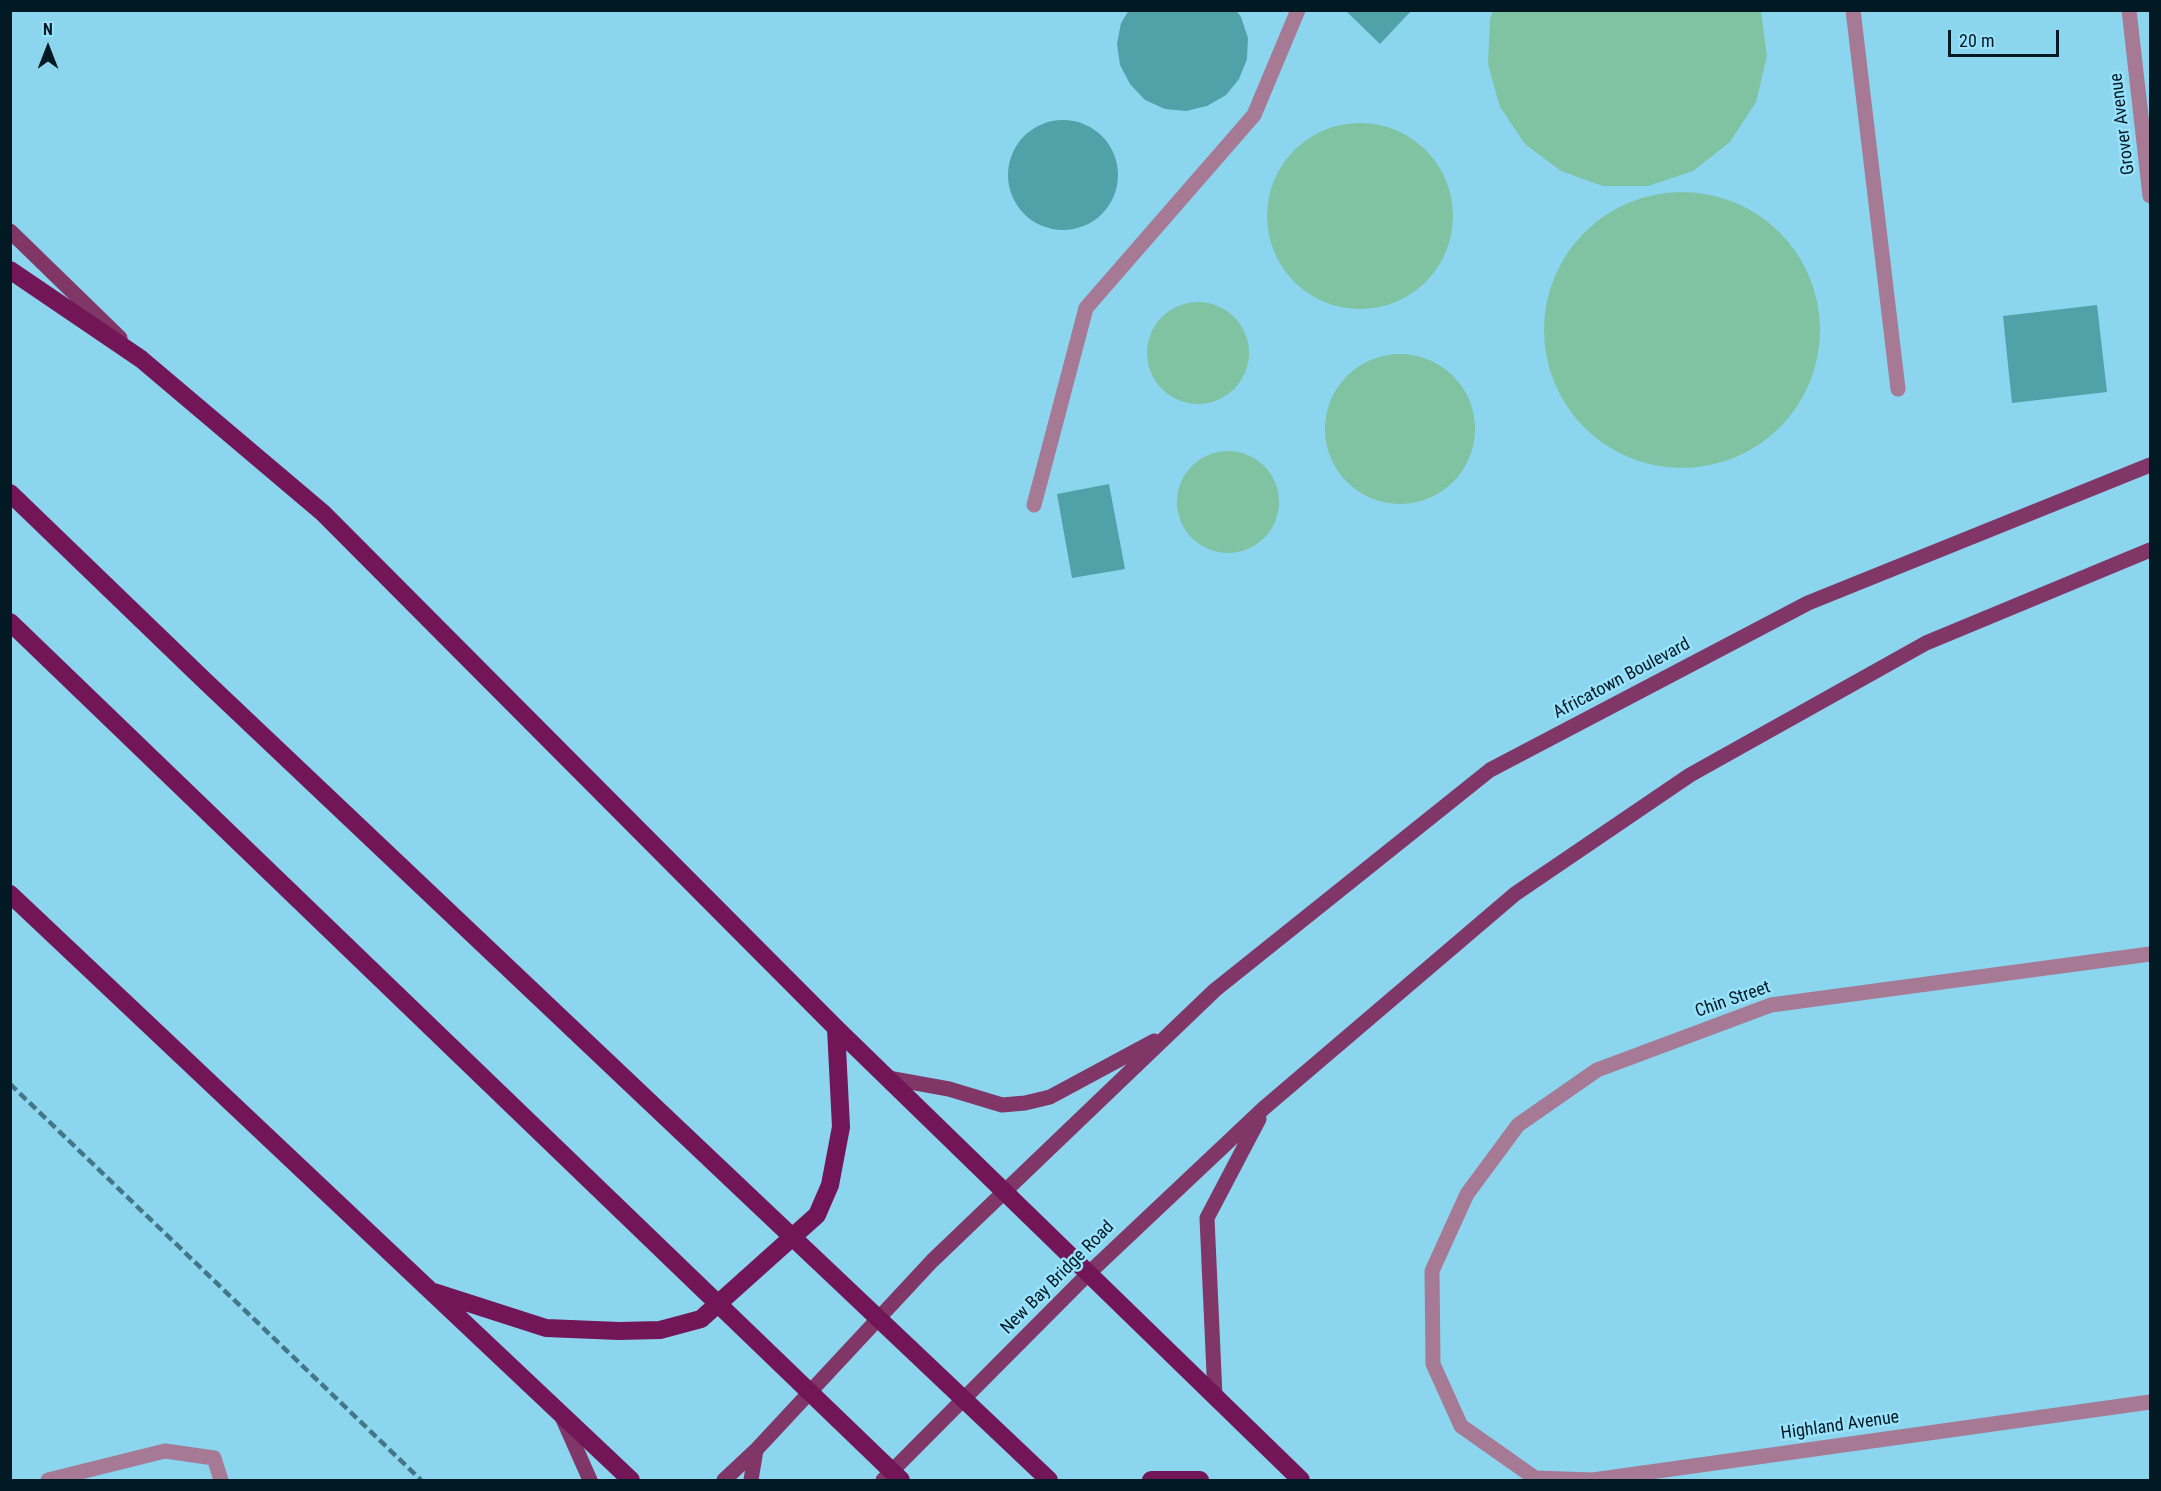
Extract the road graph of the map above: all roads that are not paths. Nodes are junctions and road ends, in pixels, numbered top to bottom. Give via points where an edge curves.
1 (1298, 10) edge
2 (1853, 10) edge
3 (2129, 10) edge
4 (2151, 196) edge
5 (10, 231) edge
6 (10, 270) edge
7 (141, 359) junction
8 (1899, 389) dead end
9 (2151, 465) edge
10 (10, 493) edge
11 (1034, 505) dead end
12 (2151, 550) edge
13 (10, 622) edge
14 (10, 894) edge
15 (2151, 954) edge
16 (836, 1028) junction
17 (1173, 1030) junction
18 (888, 1078) junction
19 (1264, 1108) junction
20 (1004, 1191) junction
21 (1089, 1274) junction
22 (429, 1290) junction
23 (1215, 1396) junction
24 (2151, 1402) edge
25 (559, 1412) junction
26 (756, 1450) junction
27 (1535, 1478) joint
28 (48, 1480) edge
29 (221, 1480) edge
30 (590, 1480) edge
31 (631, 1480) edge
32 (724, 1480) edge
33 (751, 1480) edge
34 (883, 1480) edge
35 (901, 1480) edge
36 (1049, 1480) edge
37 (1151, 1480) edge
38 (1200, 1480) edge
39 (1301, 1480) edge

1 - 11 street via 1254,115 1086,308
2 - 8 street
3 - 4 street, Grover Avenue
5 - 7 main road
6 - 7 highway
7 - 16 highway via 323,513
9 - 17 main road, Africatown Boulevard via 1808,603 1490,770 1215,990
10 - 36 highway, bridge
12 - 19 main road via 1926,643 1690,775 1515,894
13 - 35 highway, bridge
14 - 22 highway
15 - 27 street, Chin Street via 1771,1005 1597,1070 1518,1125 1467,1194 1432,1271 1433,1364 1461,1426
16 - 18 highway
16 - 22 highway via 841,1127 830,1185 817,1215 701,1319 660,1330 546,1328
17 - 18 main road via 1050,1097 1026,1103 1002,1105 949,1089
17 - 20 main road, Africatown Boulevard
18 - 20 highway
19 - 21 main road, New Bay Bridge Road
19 - 23 main road via 1207,1218
20 - 21 highway
20 - 26 main road, Africatown Boulevard via 932,1261
21 - 23 highway
21 - 34 main road, New Bay Bridge Road
22 - 25 highway
23 - 39 highway
24 - 27 street, Highland Avenue via 1593,1480
25 - 30 main road
25 - 31 highway
26 - 32 main road, Africatown Boulevard
26 - 33 main road
28 - 29 street via 165,1451 214,1458
37 - 38 highway

